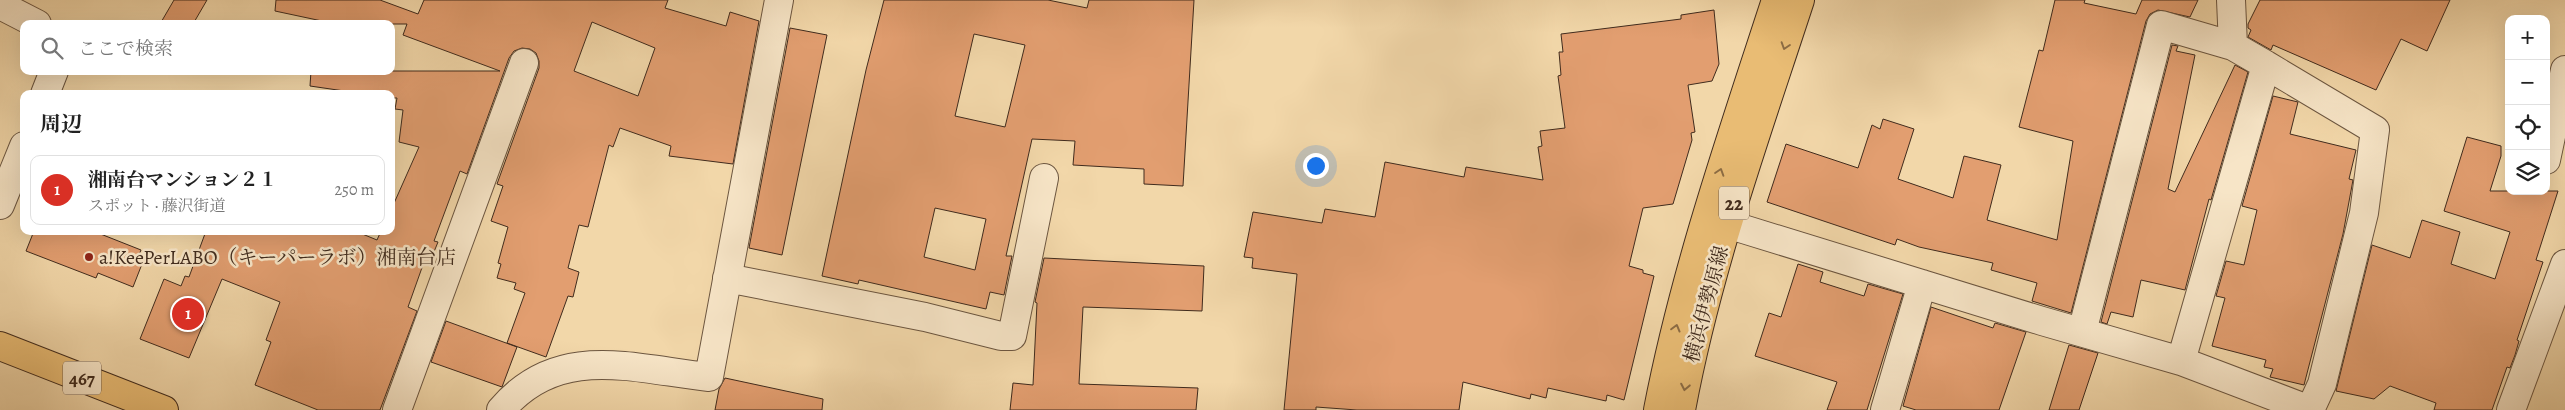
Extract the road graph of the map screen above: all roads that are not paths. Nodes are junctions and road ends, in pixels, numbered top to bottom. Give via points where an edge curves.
1 (779, 0) edge
2 (1776, 0) edge
3 (1800, 0) edge
4 (2231, 0) edge
5 (0, 5) edge
6 (29, 20) edge
7 (2233, 46) junction
8 (524, 63) dead end
9 (2266, 65) junction
10 (2565, 70) edge
11 (52, 75) edge
12 (47, 90) edge
13 (2548, 150) edge
14 (20, 156) edge
15 (2550, 163) edge
16 (2565, 172) edge
17 (1044, 178) dead end
18 (0, 205) edge
19 (1727, 224) junction
20 (2565, 264) edge
21 (727, 278) junction
22 (1922, 284) junction
23 (2082, 332) junction
24 (0, 346) edge
25 (2181, 361) junction
26 (2261, 401) edge
27 (164, 410) edge
28 (397, 410) edge
29 (501, 410) edge
30 (1658, 410) edge
31 (1681, 410) edge
32 (1885, 410) edge
33 (2310, 410) edge
34 (2511, 410) edge

1 - 21 street
30 -> 2 main road, 横浜伊勢原線 / 22 via 1704,223
3 -> 19 main road, 横浜伊勢原線 / 22
4 - 7 street
5 - 6 street
7 - 9 street
7 - 23 street via 2161,25
8 - 28 street
9 - 25 street
9 - 33 street via 2375,130 2364,213 2322,384
10 - 13 street
11 - 12 street
14 - 18 street
15 - 16 street
17 - 21 street via 1012,336
19 - 22 street
19 -> 31 main road, 横浜伊勢原線 / 22
20 - 34 street
21 - 29 street via 709,377 623,364 576,365 535,379
22 - 23 street
22 - 32 street
23 - 25 street
24 - 27 main road, 467
25 - 26 street
26 - 33 street

